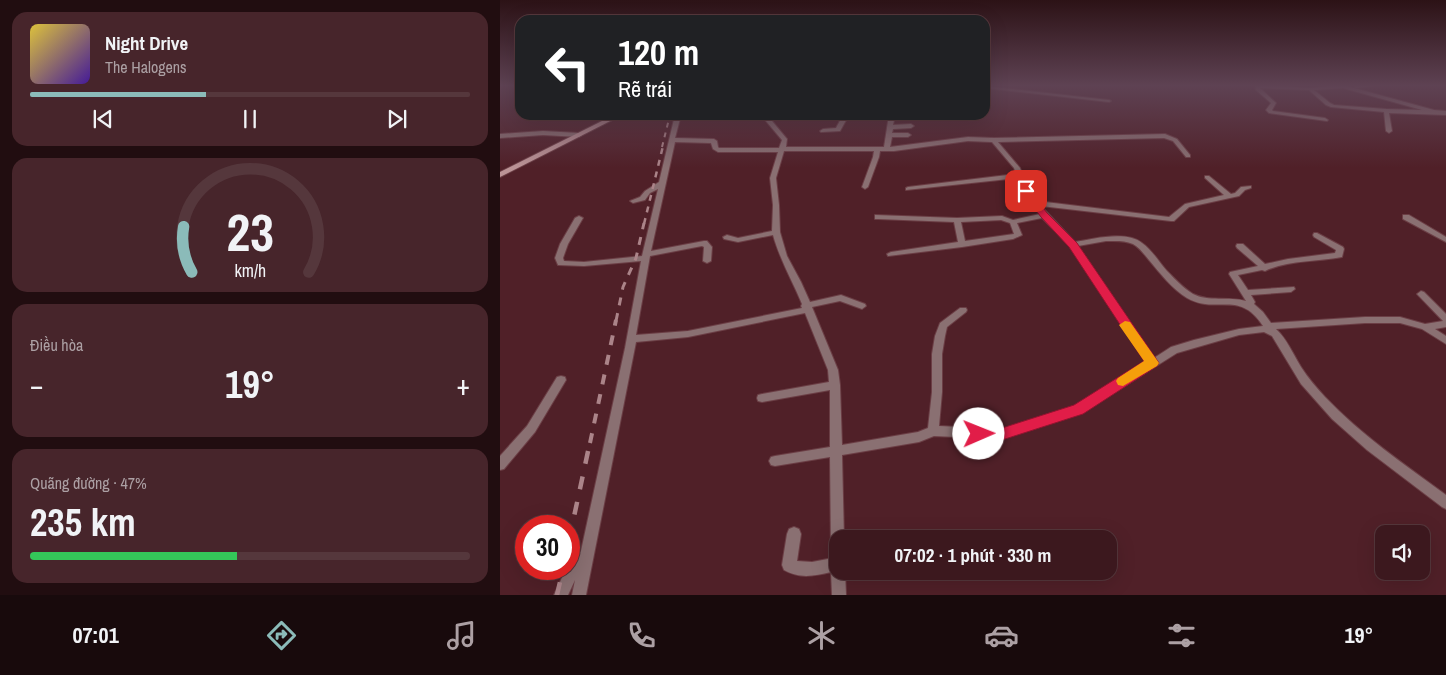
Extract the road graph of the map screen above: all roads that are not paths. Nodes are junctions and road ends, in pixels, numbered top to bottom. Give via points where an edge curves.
1 (1276, 113) edge
2 (1386, 113) edge
3 (609, 120) edge
4 (678, 120) edge
5 (768, 120) edge
6 (843, 120) edge
7 (891, 120) edge
8 (1325, 120) dead end
9 (890, 126) junction
10 (911, 126) dead end
11 (824, 131) dead end
12 (1389, 132) dead end
13 (888, 135) junction
14 (908, 135) dead end
15 (500, 136) edge
16 (579, 136) junction
17 (672, 140) junction
18 (994, 140) junction
19 (783, 149) junction
20 (877, 150) junction
21 (887, 150) junction
22 (1188, 156) dead end
23 (500, 175) edge
24 (1020, 176) junction
25 (1207, 177) dead end
26 (663, 183) junction
27 (865, 187) dead end
28 (1250, 187) dead end
29 (908, 189) dead end
30 (1229, 196) junction
31 (633, 201) dead end
32 (1036, 204) junction
33 (1044, 215) junction
34 (878, 217) dead end
35 (1406, 217) dead end
36 (579, 218) dead end
37 (957, 220) junction
38 (1013, 222) junction
39 (776, 232) junction
40 (1317, 235) dead end
41 (727, 237) dead end
42 (1446, 240) edge
43 (962, 245) junction
44 (1073, 245) junction
45 (1240, 246) dead end
46 (891, 254) dead end
47 (646, 256) junction
48 (707, 261) dead end
49 (1265, 268) junction
50 (1291, 289) dead end
51 (1246, 293) junction
52 (1421, 294) dead end
53 (1250, 304) junction
54 (862, 306) dead end
55 (806, 308) junction
56 (963, 310) dead end
57 (1446, 319) edge
58 (1446, 324) edge
59 (1425, 327) junction
60 (1270, 328) junction
61 (631, 339) junction
62 (1446, 341) edge
63 (1152, 363) junction
64 (561, 380) dead end
65 (834, 384) junction
66 (762, 398) dead end
67 (933, 431) junction
68 (835, 451) junction
69 (774, 461) dead end
70 (500, 465) edge
71 (1446, 503) edge
72 (837, 530) edge
73 (794, 534) dead end
74 (587, 554) junction
75 (829, 566) edge
76 (838, 580) edge
77 (561, 595) edge
78 (579, 595) edge
79 (839, 595) edge

1 - 8 street
2 - 12 street
3 - 16 main road
4 - 17 street
5 - 19 street via 784,138
6 - 11 street via 838,130
7 - 9 street
9 - 10 street
9 - 13 street
13 - 14 street
13 - 21 street
15 - 16 street via 543,133
16 - 23 main road
17 - 19 street via 712,140 718,150
17 - 26 street
18 - 21 street
18 - 22 street via 1165,136 1175,140
18 - 24 street
19 - 20 street
19 - 39 street via 773,178
20 - 21 street
20 - 27 street
24 - 29 street
24 - 32 street
25 - 30 street
26 - 31 street via 647,192 643,199
26 - 47 street
28 - 30 street
30 - 32 street via 1187,205 1171,219
32 - 33 street
33 - 38 street
33 - 44 street
34 - 37 street
35 - 42 street
36 - 47 street via 561,251 561,264
37 - 38 street via 1002,218
37 - 43 street
38 - 43 street via 1016,236
39 - 41 street via 738,240
39 - 55 street
40 - 49 street via 1340,249 1339,255 1288,261
43 - 46 street
44 - 53 street via 1114,239 1132,240 1190,295 1203,300
44 - 63 street
45 - 49 street
47 - 48 street via 704,243 708,247
47 - 61 street
49 - 51 street via 1233,274
50 - 51 street
51 - 53 street
52 - 57 street
53 - 60 street
54 - 55 street via 841,298
55 - 61 street via 688,334
55 - 65 street via 832,370
56 - 67 street via 943,326 940,336 936,354
58 - 59 street
59 - 60 street via 1400,320 1365,320
59 - 62 street
60 - 63 street via 1190,344
60 - 71 street via 1304,379 1343,424
61 - 74 street
63 - 67 street via 1078,410 1002,434
64 - 70 street via 531,429
65 - 66 street
65 - 68 street
67 - 68 street via 919,437
68 - 69 street
68 - 72 street
73 - 75 street via 789,565 794,569
74 - 77 street via 576,562
74 - 78 street
76 - 79 street

